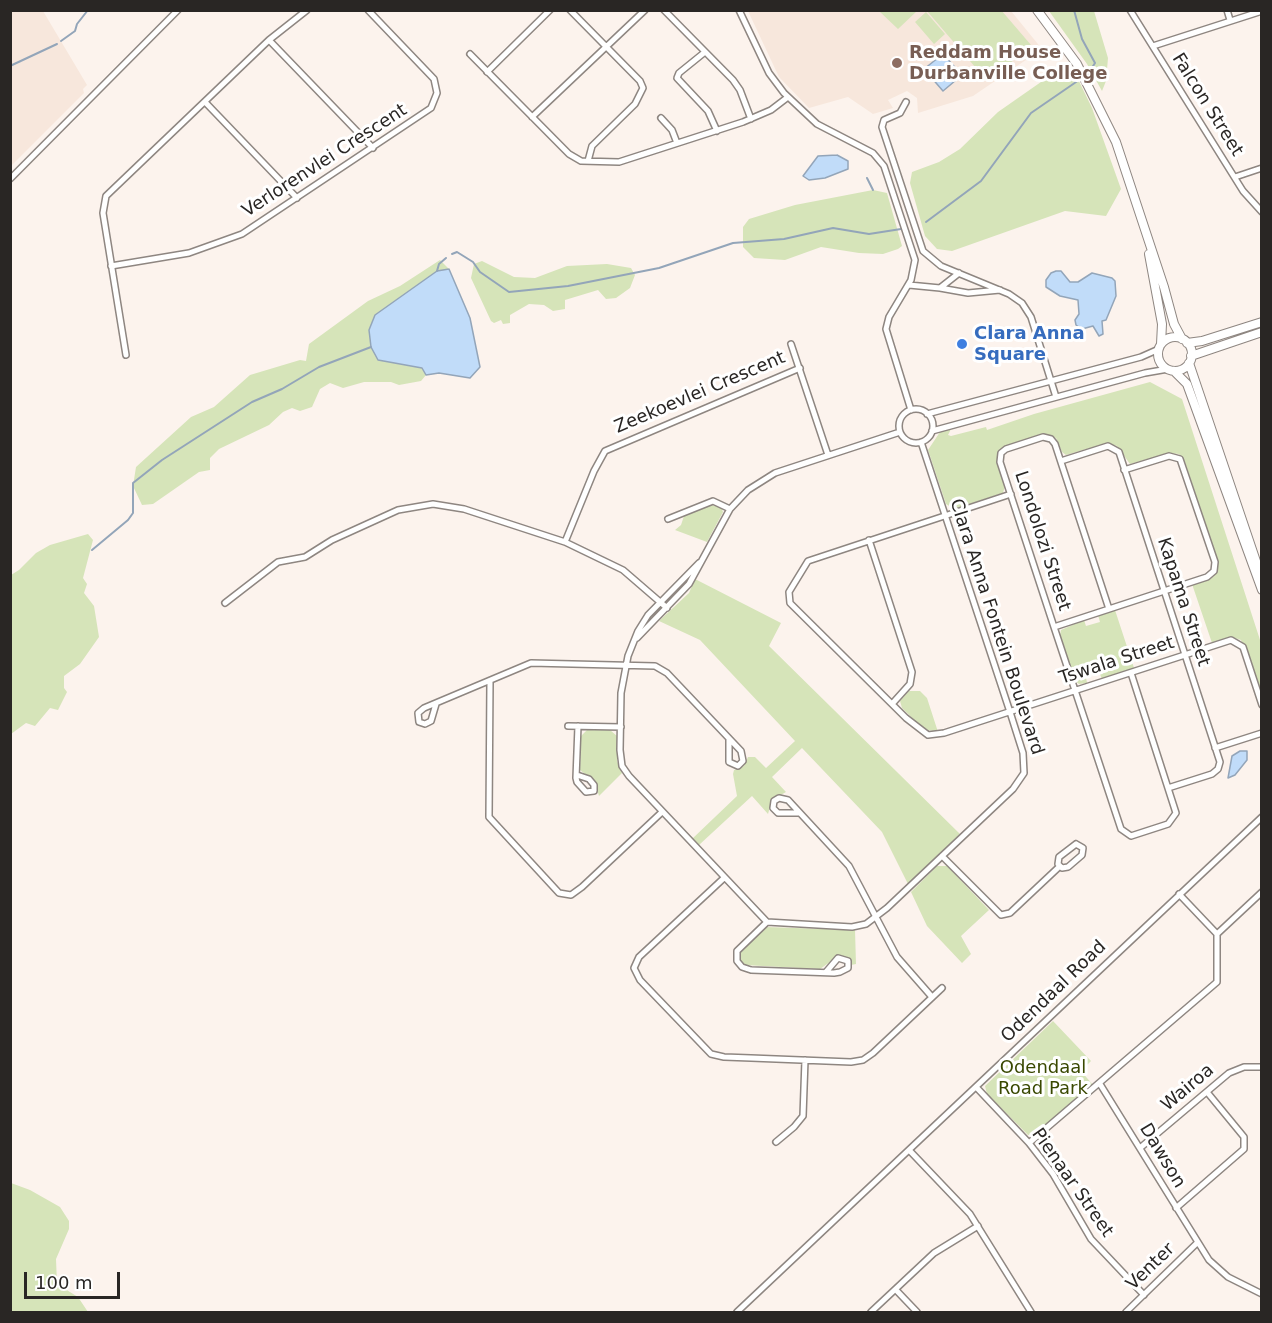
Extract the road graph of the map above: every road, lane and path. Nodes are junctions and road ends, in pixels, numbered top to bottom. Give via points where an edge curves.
1 (178, 10) edge
2 (308, 10) edge
3 (368, 10) edge
4 (550, 10) edge
5 (570, 10) edge
6 (645, 10) edge
7 (664, 10) edge
8 (739, 10) edge
9 (1037, 10) edge
10 (1130, 10) edge
11 (1227, 10) edge
12 (1262, 11) edge
13 (1230, 20) junction
14 (269, 40) junction
15 (1153, 46) junction
16 (608, 48) junction
17 (705, 52) junction
18 (470, 54) dead end
19 (487, 72) junction
20 (788, 98) junction
21 (205, 102) junction
22 (906, 102) dead end
23 (532, 117) junction
24 (662, 118) dead end
25 (751, 119) junction
26 (717, 131) junction
27 (677, 143) junction
28 (373, 148) junction
29 (588, 161) junction
30 (1262, 168) edge
31 (1234, 177) junction
32 (10, 179) edge
33 (297, 198) junction
34 (1262, 212) edge
35 (1144, 224) junction
36 (111, 266) junction
37 (959, 273) junction
38 (909, 285) junction
39 (940, 288) junction
40 (1000, 290) junction
41 (1262, 322) edge
42 (1262, 332) edge
43 (1184, 341) junction
44 (791, 344) dead end
45 (1160, 346) junction
46 (126, 355) dead end
47 (1190, 359) junction
48 (800, 368) junction
49 (1171, 370) junction
50 (1051, 381) junction
51 (1056, 397) junction
52 (911, 410) junction
53 (927, 414) junction
54 (932, 431) junction
55 (900, 432) junction
56 (921, 442) junction
57 (828, 455) junction
58 (1061, 461) junction
59 (1124, 470) junction
60 (1011, 494) junction
61 (730, 509) junction
62 (945, 515) junction
63 (668, 519) dead end
64 (869, 540) junction
65 (565, 542) junction
66 (699, 563) junction
67 (1262, 579) edge
68 (1262, 590) edge
69 (1164, 591) junction
70 (660, 601) junction
71 (225, 603) dead end
72 (668, 608) junction
73 (1109, 609) junction
74 (1054, 627) junction
75 (637, 638) junction
76 (1185, 655) junction
77 (625, 666) junction
78 (1131, 673) junction
79 (490, 681) junction
80 (1075, 691) junction
81 (436, 704) dead end
82 (892, 704) junction
83 (1262, 705) edge
84 (1010, 712) junction
85 (568, 726) dead end
86 (578, 726) junction
87 (621, 727) junction
88 (1262, 733) edge
89 (729, 740) junction
90 (1215, 748) junction
91 (577, 775) dead end
92 (1168, 788) junction
93 (662, 812) junction
94 (798, 813) junction
95 (1262, 817) edge
96 (942, 856) junction
97 (1060, 866) junction
98 (724, 878) junction
99 (1262, 892) edge
100 (1179, 894) junction
101 (876, 918) junction
102 (767, 922) junction
103 (1217, 934) junction
104 (826, 972) dead end
105 (942, 988) dead end
106 (932, 997) junction
107 (805, 1060) junction
108 (1262, 1066) edge
109 (1101, 1084) junction
110 (976, 1088) junction
111 (1207, 1092) junction
112 (776, 1142) dead end
113 (1029, 1143) junction
114 (1140, 1148) junction
115 (909, 1150) junction
116 (1176, 1208) junction
117 (978, 1226) junction
118 (1197, 1243) junction
119 (896, 1290) junction
120 (1262, 1294) edge
121 (1144, 1295) junction
122 (737, 1312) edge
123 (871, 1312) edge
124 (917, 1312) edge
125 (1031, 1312) edge
126 (1126, 1312) edge

1 - 32 street
2 - 14 street
3 - 28 street, Verlorenvlei Crescent via 430,74 437,93 428,111
4 - 19 street
5 - 16 street
6 - 16 street
7 - 17 street
8 - 20 street via 769,73
9 - 35 main road via 1077,64 1103,112 1124,160
10 - 15 street, Falcon Street
11 - 13 street
12 - 13 street
13 - 15 street
14 - 21 street
14 - 28 street
15 - 31 street, Falcon Street
16 - 23 street
16 - 29 street via 639,81 643,92 592,146
17 - 25 street via 733,80
17 - 26 street via 677,78 708,111
18 - 19 street
19 - 23 street
20 - 25 street
20 - 38 street via 817,124 873,153 882,162 914,256 915,270
21 - 33 street
21 - 36 street via 106,196 103,213
22 - 37 street via 900,113 884,120 882,127 923,250 932,261
23 - 29 street via 575,159
24 - 27 street
25 - 26 street
26 - 27 street
27 - 29 street via 619,162
28 - 33 street, Verlorenvlei Crescent
30 - 31 street
31 - 34 street, Falcon Street
33 - 36 street, Verlorenvlei Crescent via 242,234 211,247
35 - 43 main road via 1175,328
35 - 45 main road via 1162,324
36 - 46 street
37 - 39 street
37 - 40 street
38 - 39 street
38 - 52 street via 886,329
39 - 40 street via 968,293
40 - 50 street via 1018,299 1028,312
41 - 43 main road via 1203,341
42 - 47 main road
43 - 45 main road via 1171,338
43 - 47 main road
44 - 48 street, Zeekoevlei Crescent
45 - 49 main road via 1159,359
45 - 50 street via 1141,357
47 - 49 main road via 1181,370
47 - 67 main road
48 - 57 street, Zeekoevlei Crescent
48 - 65 street, Zeekoevlei Crescent via 605,451
49 - 51 street via 1145,373
49 - 68 main road via 1187,384
50 - 51 street
50 - 53 street
51 - 54 street
52 - 53 street
52 - 55 street via 902,417
53 - 54 street
54 - 56 street
55 - 56 street via 908,441
55 - 57 street
56 - 62 street, Clara Anna Fontein Boulevard
57 - 61 street via 760,481
58 - 59 street, Kapama Street via 1111,446 1119,452
58 - 60 street, Londolozi Street via 1055,444 1046,437 1006,449 1000,459
58 - 73 street, Londolozi Street
59 - 69 street, Kapama Street
59 - 69 street via 1171,455 1183,463 1215,568 1210,576
60 - 62 street
60 - 74 street, Londolozi Street
61 - 63 street via 713,501
61 - 66 street
62 - 64 street
62 - 84 street, Clara Anna Fontein Boulevard
64 - 82 street via 912,672 910,684
64 - 82 street via 808,561 792,585 789,600
65 - 70 street via 623,570
65 - 71 street via 464,509 433,504 398,510 305,557 278,562
66 - 70 street
66 - 72 street via 689,584
69 - 73 street
69 - 76 street, Kapama Street
70 - 72 street
70 - 75 street via 642,624
72 - 75 street
73 - 74 street
74 - 80 street, Londolozi Street
75 - 77 street
76 - 78 street, Tswala Street
76 - 83 street, Tswala Street via 1227,640 1239,642
76 - 90 street, Kapama Street
77 - 79 street via 535,663
77 - 87 street
77 - 89 street via 655,666 668,673
78 - 80 street, Tswala Street
78 - 92 street
79 - 81 street
79 - 93 street via 489,817 555,890 562,895 575,892
80 - 84 street, Tswala Street
80 - 92 street, Londolozi Street via 1124,833 1134,835 1173,821 1175,810
82 - 84 street, Tswala Street via 918,729 932,735
84 - 96 street, Clara Anna Fontein Boulevard via 1023,753 1024,773 1015,788
85 - 86 street
86 - 87 street
86 - 91 street
87 - 93 street via 620,756 624,770
88 - 90 street
89 - 89 street via 729,762 738,766 743,761 742,753
90 - 92 street, Kapama Street via 1220,762 1216,771
93 - 98 street
94 - 94 street via 778,813 773,803 777,798 785,799
94 - 101 street via 849,866
95 - 100 street, Odendaal Road
96 - 97 street via 1000,915 1010,913
96 - 101 street, Clara Anna Fontein Boulevard
97 - 97 street via 1059,857 1072,845 1081,846 1082,855 1068,867
98 - 102 street
98 - 107 street via 639,957 634,964 635,974 711,1054
99 - 103 street
100 - 103 street
100 - 110 street, Odendaal Road
101 - 102 street, Clara Anna Fontein Boulevard via 852,927
101 - 106 street via 904,966
102 - 104 street via 737,951 742,968
103 - 109 street via 1218,978 1214,986
105 - 106 street
106 - 107 street via 867,1058 851,1062
107 - 112 street via 802,1116
108 - 111 street, Wairoa via 1236,1070
109 - 113 street
109 - 114 street, Dawson
110 - 113 street, Pienaar Street
110 - 115 street, Odendaal Road
111 - 114 street, Wairoa
111 - 116 street via 1244,1137 1244,1149
113 - 121 street, Pienaar Street via 1053,1174 1091,1239
114 - 116 street, Dawson
115 - 117 street
115 - 122 street, Odendaal Road
116 - 118 street, Dawson
117 - 119 street via 933,1253
117 - 125 street
118 - 120 street, Dawson via 1228,1277
118 - 121 street, Venter
119 - 123 street
119 - 124 street
121 - 126 street, Venter

